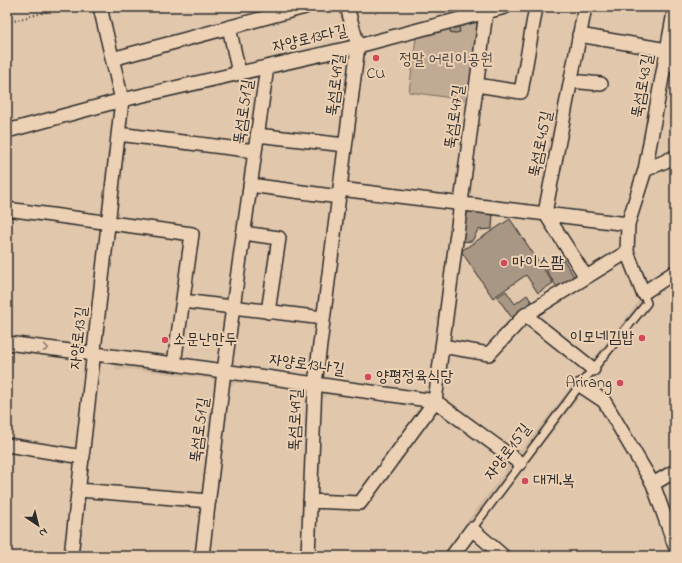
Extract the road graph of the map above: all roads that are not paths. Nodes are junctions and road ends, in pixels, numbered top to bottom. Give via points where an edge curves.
1 (100, 7) edge
2 (305, 7) edge
3 (347, 7) edge
4 (501, 7) edge
5 (536, 7) edge
6 (585, 7) edge
7 (669, 7) edge
8 (675, 8) edge
9 (486, 12) junction
10 (229, 27) junction
11 (579, 35) junction
12 (358, 46) junction
13 (667, 50) junction
14 (112, 58) junction
15 (675, 66) edge
16 (267, 67) junction
17 (239, 73) junction
18 (571, 80) junction
19 (477, 84) junction
20 (601, 84) dead end
21 (122, 100) junction
22 (7, 131) edge
23 (118, 134) junction
24 (257, 135) junction
25 (345, 145) junction
26 (255, 151) junction
27 (675, 157) edge
28 (645, 170) junction
29 (250, 185) junction
30 (339, 193) junction
31 (461, 203) junction
32 (7, 209) edge
33 (545, 213) junction
34 (109, 222) junction
35 (628, 224) junction
36 (243, 234) junction
37 (627, 252) junction
38 (675, 272) edge
39 (586, 277) junction
40 (643, 293) junction
41 (183, 301) junction
42 (232, 308) junction
43 (268, 312) junction
44 (525, 315) junction
45 (323, 318) junction
46 (7, 343) edge
47 (442, 346) junction
48 (94, 354) junction
49 (174, 364) junction
50 (593, 369) junction
51 (224, 371) junction
52 (315, 384) junction
53 (580, 385) junction
54 (435, 401) junction
55 (7, 445) edge
56 (83, 457) junction
57 (520, 463) junction
58 (675, 471) edge
59 (653, 484) junction
60 (79, 490) junction
61 (209, 501) junction
62 (310, 501) junction
63 (472, 529) junction
64 (675, 546) edge
65 (71, 556) edge
66 (202, 556) edge
67 (308, 556) edge
68 (452, 556) edge
69 (502, 556) edge

1 - 14 street, 자양로13길
2 - 10 street
3 - 12 street, 뚝섬로49길
4 - 9 street, 자양로13다길
5 - 19 street via 521,92
6 - 11 street, 뚝섬로45길
7 - 8 street
8 - 13 street, 뚝섬로43길
9 - 12 street, 자양로13다길
9 - 19 street, 뚝섬로47길
10 - 14 street
10 - 17 street
11 - 13 street
11 - 18 street, 뚝섬로45길
12 - 16 street, 자양로13다길
12 - 25 street, 뚝섬로49길
13 - 15 street
13 - 28 street, 뚝섬로43길
14 - 21 street, 자양로13길
16 - 17 street, 자양로13다길
16 - 24 street, 뚝섬로51길
17 - 21 street, 자양로13다길
18 - 20 street
18 - 33 street, 뚝섬로45길
19 - 31 street, 뚝섬로47길
21 - 22 street, 자양로13다길
21 - 23 street, 자양로13길
23 - 26 street
23 - 34 street, 자양로13길
24 - 25 street
24 - 26 street, 뚝섬로51길
25 - 30 street, 뚝섬로49길
26 - 29 street, 뚝섬로51길
27 - 28 street
28 - 35 street, 자양로15길
29 - 30 street
29 - 36 street, 뚝섬로51길
30 - 31 street
30 - 45 street, 뚝섬로49길
31 - 33 street
31 - 47 street, 뚝섬로47길
32 - 34 street
33 - 35 street
33 - 39 street
34 - 41 street via 192,234
34 - 48 street, 자양로13길
35 - 37 street, 자양로15길
36 - 42 street, 뚝섬로51길
36 - 43 street via 279,238
37 - 39 street
37 - 40 street, 자양로15길
38 - 40 street
39 - 44 street
40 - 50 lane, 자양로15길 via 647,303
41 - 42 street
41 - 49 street
42 - 43 street
42 - 51 street, 뚝섬로51길
43 - 45 street
44 - 47 street via 489,354
44 - 50 street
45 - 52 street, 뚝섬로49길
46 -> 48 street, 자양로13나길
47 - 54 street, 뚝섬로47길
48 - 49 street, 자양로13나길
48 - 56 street, 자양로13길
49 - 51 street, 자양로13나길
50 - 53 lane, 자양로15길
51 - 52 street, 자양로13나길
51 - 61 street, 뚝섬로51길
52 - 54 street, 자양로13나길
52 - 62 street, 뚝섬로49길
53 - 57 lane, 자양로15길
53 - 59 street via 604,401
54 - 57 street, 자양로13나길
54 - 62 street via 360,503
55 - 56 street
56 - 60 street, 자양로13길
57 - 63 lane, 자양로15길
58 - 59 street
59 - 64 street
60 - 61 street
60 - 65 street, 자양로13길
61 - 66 street, 뚝섬로51길
62 - 67 street, 뚝섬로49길
63 - 68 street, 자양로15길
63 - 69 street

